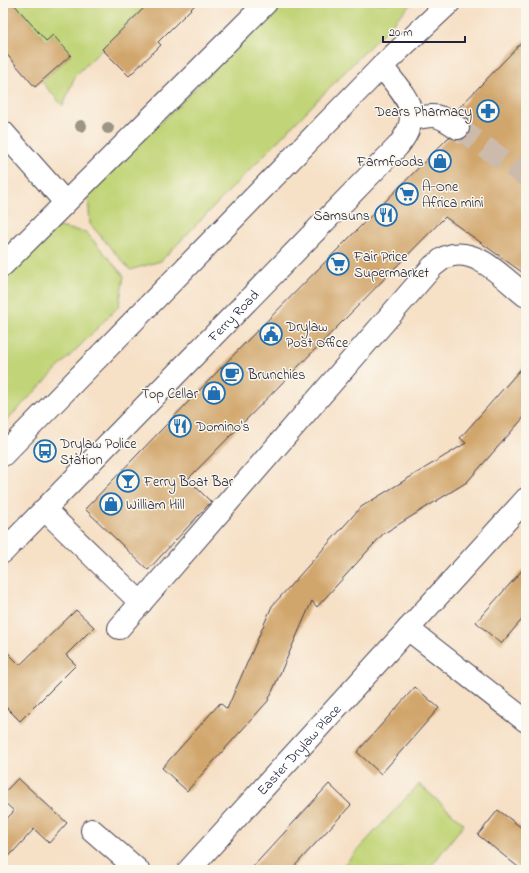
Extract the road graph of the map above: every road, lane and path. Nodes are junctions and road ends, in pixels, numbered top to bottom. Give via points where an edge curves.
1 (266, 3) edge
2 (448, 3) edge
3 (382, 66) junction
4 (412, 119) junction
5 (458, 128) tunnel mouth
6 (3, 132) edge
7 (65, 202) junction
8 (3, 265) edge
9 (526, 296) edge
10 (3, 455) edge
11 (526, 500) edge
12 (45, 510) junction
13 (3, 552) edge
14 (141, 603) junction
15 (119, 628) dead end
16 (408, 629) junction
17 (526, 721) edge
18 (92, 830) dead end
19 (138, 870) edge
20 (189, 870) edge

1 - 7 street
2 - 3 street
3 - 4 street via 411,109
3 - 10 street
4 - 5 street via 434,115
4 - 12 street, Ferry Road via 408,134 398,146
6 - 7 street
7 - 8 street
9 - 14 street via 480,260 465,256 446,257 433,266
11 - 16 street, Easter Drylaw Place
12 - 13 street, Ferry Road
12 - 14 street
14 - 15 street
16 - 17 street
16 - 20 street, Easter Drylaw Place
18 - 19 street

